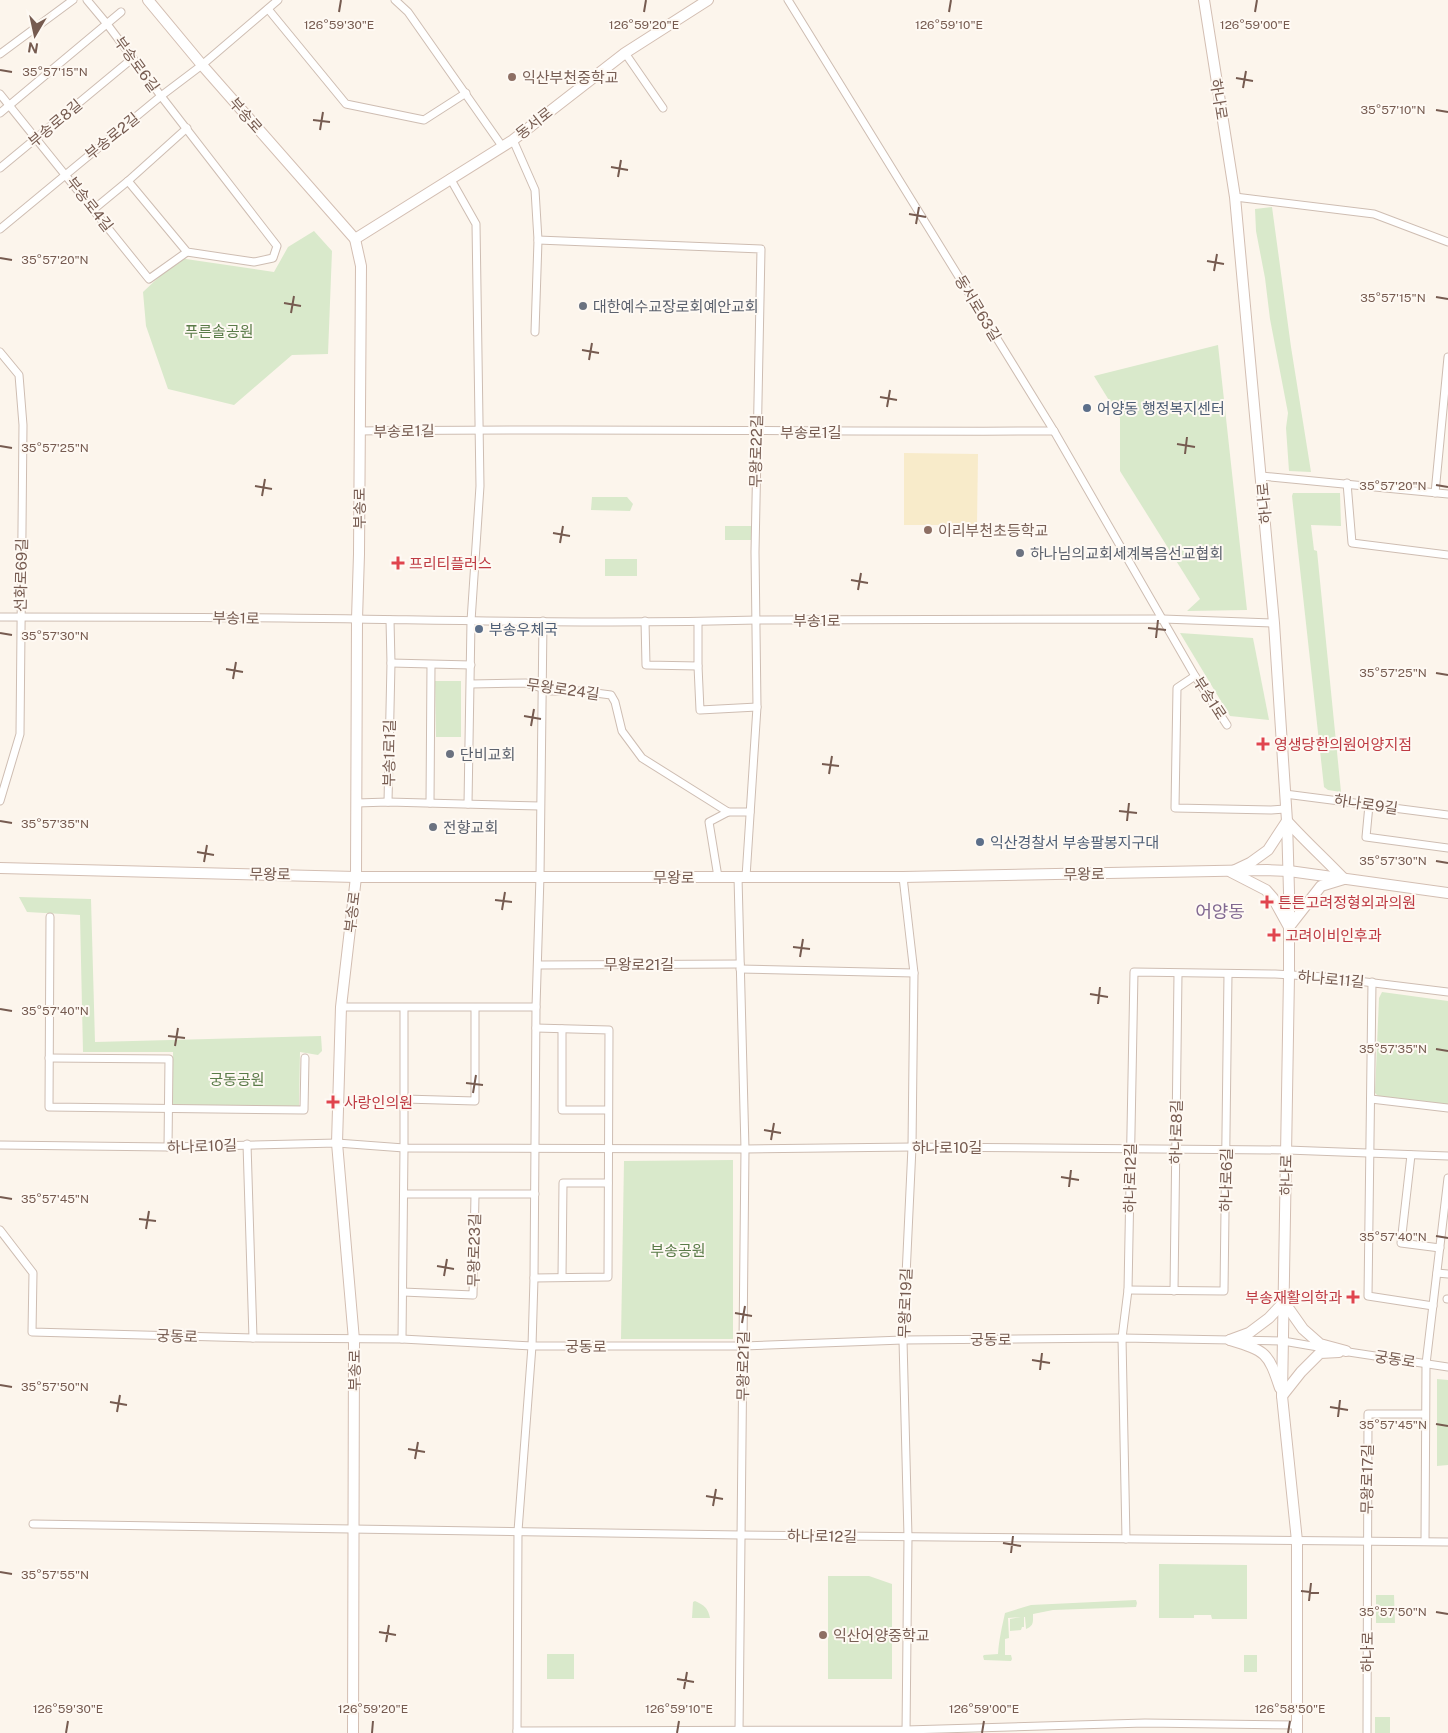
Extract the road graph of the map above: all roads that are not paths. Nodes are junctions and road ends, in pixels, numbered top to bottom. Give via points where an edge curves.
1 (73, 0) edge
2 (87, 0) edge
3 (148, 0) edge
4 (278, 0) edge
5 (395, 0) edge
6 (708, 0) edge
7 (788, 0) edge
8 (1204, 0) edge
9 (268, 9) junction
10 (121, 12) dead end
11 (107, 24) junction
12 (625, 53) junction
13 (0, 54) edge
14 (133, 58) junction
15 (202, 65) junction
16 (466, 93) junction
17 (0, 94) edge
18 (161, 96) junction
19 (9, 105) junction
20 (664, 108) dead end
21 (0, 112) edge
22 (186, 128) junction
23 (36, 138) junction
24 (513, 140) junction
25 (502, 146) junction
26 (0, 168) edge
27 (66, 174) junction
28 (450, 178) junction
29 (128, 181) junction
30 (1235, 198) junction
31 (94, 209) junction
32 (0, 229) edge
33 (356, 239) junction
34 (538, 240) junction
35 (1448, 242) edge
36 (187, 252) junction
37 (535, 332) dead end
38 (0, 352) edge
39 (1448, 358) edge
40 (478, 430) junction
41 (360, 431) junction
42 (1054, 431) junction
43 (756, 432) junction
44 (1262, 476) junction
45 (1347, 483) junction
46 (1434, 492) junction
47 (1448, 494) edge
48 (1448, 555) edge
49 (0, 617) edge
50 (20, 617) junction
51 (357, 619) junction
52 (1163, 619) junction
53 (390, 620) junction
54 (757, 620) junction
55 (471, 621) junction
56 (543, 621) junction
57 (645, 621) junction
58 (698, 622) junction
59 (1274, 623) junction
60 (391, 663) junction
61 (431, 665) junction
62 (471, 666) junction
63 (698, 666) junction
64 (1195, 676) junction
65 (471, 684) junction
66 (542, 688) junction
67 (757, 707) junction
68 (1227, 725) dead end
69 (1284, 794) junction
70 (0, 801) edge
71 (388, 802) junction
72 (357, 803) junction
73 (430, 803) junction
74 (468, 804) junction
75 (1369, 805) junction
76 (540, 806) junction
77 (1285, 809) junction
78 (728, 812) junction
79 (750, 812) junction
80 (1448, 815) edge
81 (1287, 821) junction
82 (1448, 848) edge
83 (0, 868) edge
84 (1289, 871) junction
85 (1231, 872) junction
86 (540, 876) junction
87 (356, 877) junction
88 (718, 877) junction
89 (742, 877) junction
90 (903, 878) junction
91 (1344, 879) junction
92 (1448, 893) edge
93 (50, 917) dead end
94 (1289, 927) junction
95 (538, 965) junction
96 (740, 966) junction
97 (914, 974) junction
98 (1178, 974) junction
99 (1228, 974) junction
100 (1289, 975) junction
101 (1372, 982) junction
102 (1448, 992) edge
103 (341, 1007) junction
104 (536, 1007) junction
105 (404, 1008) junction
106 (475, 1008) junction
107 (536, 1028) junction
108 (562, 1029) junction
109 (50, 1058) junction
110 (305, 1058) dead end
111 (404, 1099) junction
112 (1371, 1099) junction
113 (168, 1108) junction
114 (1448, 1108) edge
115 (608, 1110) junction
116 (338, 1143) junction
117 (0, 1144) edge
118 (247, 1144) junction
119 (168, 1147) junction
120 (912, 1147) junction
121 (404, 1148) junction
122 (535, 1148) junction
123 (608, 1148) junction
124 (745, 1149) junction
125 (1130, 1149) junction
126 (1176, 1149) junction
127 (1227, 1150) junction
128 (1286, 1150) junction
129 (1369, 1153) junction
130 (1411, 1155) junction
131 (1448, 1156) edge
132 (1448, 1178) edge
133 (608, 1182) junction
134 (404, 1194) junction
135 (535, 1194) junction
136 (475, 1195) junction
137 (0, 1230) edge
138 (1440, 1248) junction
139 (1437, 1273) junction
140 (1448, 1274) edge
141 (562, 1277) junction
142 (534, 1278) junction
143 (1128, 1290) junction
144 (1174, 1291) junction
145 (403, 1292) junction
146 (1284, 1302) junction
147 (1433, 1306) junction
148 (253, 1338) junction
149 (1122, 1338) junction
150 (402, 1339) junction
151 (354, 1340) junction
152 (903, 1340) junction
153 (1230, 1340) junction
154 (1283, 1341) junction
155 (532, 1346) junction
156 (743, 1346) junction
157 (1346, 1351) junction
158 (1426, 1364) junction
159 (1448, 1366) edge
160 (1282, 1396) junction
161 (1425, 1414) junction
162 (33, 1524) dead end
163 (354, 1528) junction
164 (518, 1531) junction
165 (741, 1535) junction
166 (908, 1537) junction
167 (1126, 1538) junction
168 (1366, 1541) junction
169 (1297, 1542) junction
170 (1425, 1542) junction
171 (1448, 1542) edge
172 (1297, 1729) edge
173 (739, 1731) edge
174 (906, 1731) edge
175 (517, 1732) edge
176 (353, 1733) edge
177 (1367, 1733) edge

1 - 13 street
2 - 11 street, 부송로6길
3 - 15 street, 부송로
4 - 9 street
5 - 16 street via 408,12
6 - 12 street, 동서로
7 - 42 street, 동서로63길
8 - 30 street, 하나로
9 - 15 street
9 - 16 street via 346,104 424,120
10 - 11 street
11 - 14 street, 부송로6길
11 - 19 street
12 - 20 street
12 - 24 street, 동서로
14 - 18 street, 부송로6길
14 - 23 street, 부송로8길
15 - 18 street, 부송로2길
15 - 33 street, 부송로
16 - 25 street
17 - 19 street, 부송로4길
18 - 22 street, 부송로6길
18 - 27 street, 부송로2길
19 - 21 street
19 - 23 street, 부송로4길
22 - 29 street
22 - 36 street, 부송로6길 via 277,246 273,258 254,262
23 - 26 street, 부송로8길
23 - 27 street, 부송로4길
24 - 25 street, 동서로
24 - 34 street via 535,190
25 - 28 street, 동서로
27 - 31 street, 부송로4길
27 - 32 street, 부송로2길
28 - 33 street, 동서로
28 - 40 street via 476,224
29 - 31 street
29 - 36 street
30 - 35 street via 1374,214
30 - 44 street, 하나로
31 - 36 street, 부송로4길 via 149,279
33 - 41 street, 부송로 via 361,266
34 - 37 street
34 - 43 street, 무왕로22길 via 761,249
38 - 50 street, 선화로69길 via 19,375 23,425
39 - 46 street
40 - 41 street, 부송로1길
40 - 43 street, 부송로1길
40 - 55 street via 480,486
41 - 51 street, 부송로
42 - 43 street, 부송로1길
42 - 52 street, 동서로63길
43 - 54 street, 무왕로22길
44 - 45 street
44 - 59 street, 하나로
45 - 46 street
45 - 48 street via 1352,543
46 - 47 street
49 - 50 street, 부송1로
50 - 51 street, 부송1로
50 - 70 street, 선화로69길 via 20,734
51 - 53 street, 부송1로
51 - 72 street, 부송로
52 - 54 street, 부송1로
52 - 59 street, 부송1로
52 - 64 street, 부송1로
53 - 55 street, 부송1로
53 - 60 street, 부송1로1길
54 - 58 street, 부송1로
54 - 67 street, 무왕로22길
55 - 56 street, 부송1로
55 - 62 street
56 - 57 street, 부송1로
56 - 66 street
57 - 58 street, 부송1로
57 - 63 street via 646,665
58 - 63 street
59 - 69 street, 하나로
60 - 61 street
60 - 71 street, 부송1로1길
61 - 62 street
61 - 73 street
62 - 65 street
63 - 67 street via 700,710
64 - 68 street, 부송1로
64 - 77 street via 1177,688 1175,808
65 - 66 street, 무왕로24길 via 526,683
65 - 74 street
66 - 76 street
66 - 78 street, 무왕로24길 via 611,696 622,731 642,758
67 - 79 street, 무왕로22길
69 - 75 street, 하나로9길
69 - 77 street, 하나로
71 - 72 street
71 - 73 street, 부송1로1길
72 - 87 street, 부송로
73 - 74 street, 부송1로1길
74 - 76 street, 부송1로1길
75 - 80 street, 하나로9길
75 - 82 street via 1366,837
76 - 86 street
77 - 81 street, 하나로
78 - 79 street
78 - 88 street, 무왕로 via 709,822
79 - 89 street, 무왕로22길
81 - 84 street, 하나로
81 - 85 street via 1268,850
81 - 91 street
83 - 87 street, 무왕로
84 - 85 street, 무왕로
84 - 91 street, 무왕로
84 - 94 street, 하나로
85 - 90 street, 무왕로
85 - 94 street via 1266,890
86 - 87 street, 무왕로
86 - 88 street, 무왕로
86 - 95 street
87 - 103 street, 부송로
88 - 89 street, 무왕로
89 - 90 street, 무왕로
89 - 96 street, 무왕로21길
90 - 97 street, 무왕로19길
91 - 92 street, 무왕로
91 - 94 street via 1321,886
93 - 109 street
94 - 100 street, 하나로
95 - 96 street, 무왕로21길
95 - 104 street
96 - 97 street, 무왕로21길
96 - 124 street, 무왕로21길
97 - 120 street, 무왕로19길
98 - 99 street, 하나로12길
98 - 125 street, 하나로12길 via 1134,972
98 - 126 street, 하나로8길
99 - 100 street, 하나로12길
99 - 127 street, 하나로6길
100 - 101 street, 하나로11길
100 - 128 street, 하나로
101 - 102 street, 하나로11길
101 - 112 street, 하나로11길
103 - 105 street
103 - 116 street, 부송로
104 - 106 street
104 - 107 street
105 - 106 street
105 - 111 street
106 - 111 street via 475,1101
107 - 108 street
107 - 122 street
108 - 115 street via 562,1110
108 - 115 street via 610,1030
109 - 113 street via 49,1107
109 - 113 street via 169,1059
110 - 113 street via 304,1110
111 - 121 street
112 - 114 street
112 - 129 street, 하나로11길
113 - 119 street
115 - 123 street
116 - 118 street, 하나로10길
116 - 121 street, 하나로10길
116 - 151 street, 부송로
117 - 119 street, 하나로10길
118 - 119 street, 하나로10길
118 - 148 street
120 - 124 street, 하나로10길
120 - 125 street, 하나로10길
120 - 152 street, 무왕로19길
121 - 122 street, 하나로10길
121 - 134 street
122 - 123 street, 하나로10길
122 - 135 street
123 - 124 street, 하나로10길
123 - 133 street
124 - 156 street, 무왕로21길
125 - 126 street, 하나로10길
125 - 143 street, 하나로12길
126 - 127 street, 하나로10길
126 - 144 street, 하나로8길
127 - 128 street, 하나로10길
127 - 144 street, 하나로6길 via 1224,1291
128 - 129 street, 하나로10길
128 - 146 street, 하나로
129 - 130 street, 하나로10길
129 - 147 street, 하나로11길 via 1368,1296
130 - 131 street, 하나로10길
130 - 138 street via 1401,1243
132 - 138 street
133 - 141 street via 563,1183
133 - 141 street via 608,1277
134 - 136 street, 무왕로23길
134 - 145 street
135 - 136 street, 무왕로23길
135 - 142 street
136 - 145 street, 무왕로23길 via 473,1295
137 - 148 street, 궁동로 via 33,1273 32,1332
138 - 139 street
139 - 140 street
139 - 147 street
141 - 142 street
142 - 155 street
143 - 144 street, 하나로6길
143 - 149 street, 하나로12길
145 - 150 street
146 - 153 street via 1249,1334
146 - 154 street, 하나로
146 - 157 street via 1303,1329 1320,1344
147 - 158 street
148 - 151 street, 궁동로
149 - 152 street, 궁동로
149 - 153 street, 궁동로
149 - 167 street, 하나로12길
150 - 151 street, 궁동로
150 - 155 street, 궁동로
151 - 163 street, 부송로
152 - 156 street, 궁동로
152 - 166 street, 무왕로19길
153 - 154 street, 궁동로
153 - 160 street via 1257,1348 1272,1363
154 - 157 street, 궁동로
154 - 160 street, 하나로
155 - 156 street, 궁동로
155 - 164 street
156 - 165 street, 무왕로21길
157 - 158 street, 궁동로
157 - 160 street via 1320,1353
158 - 159 street, 궁동로
158 - 161 street
160 - 169 street, 하나로
161 - 168 street, 무왕로17길 via 1368,1414
161 - 170 street
162 - 163 street, 하나로12길
163 - 164 street, 하나로12길
163 - 176 street, 부송로
164 - 165 street, 하나로12길
164 - 175 street
165 - 166 street, 하나로12길
165 - 173 street, 무왕로21길
166 - 167 street, 하나로12길
166 - 174 street, 무왕로19길
167 - 169 street, 하나로12길
168 - 169 street
168 - 170 street
168 - 177 street, 하나로
169 - 172 street, 하나로
170 - 171 street
172 - 174 street, 하나로 via 1145,1723
173 - 174 street
173 - 175 street

